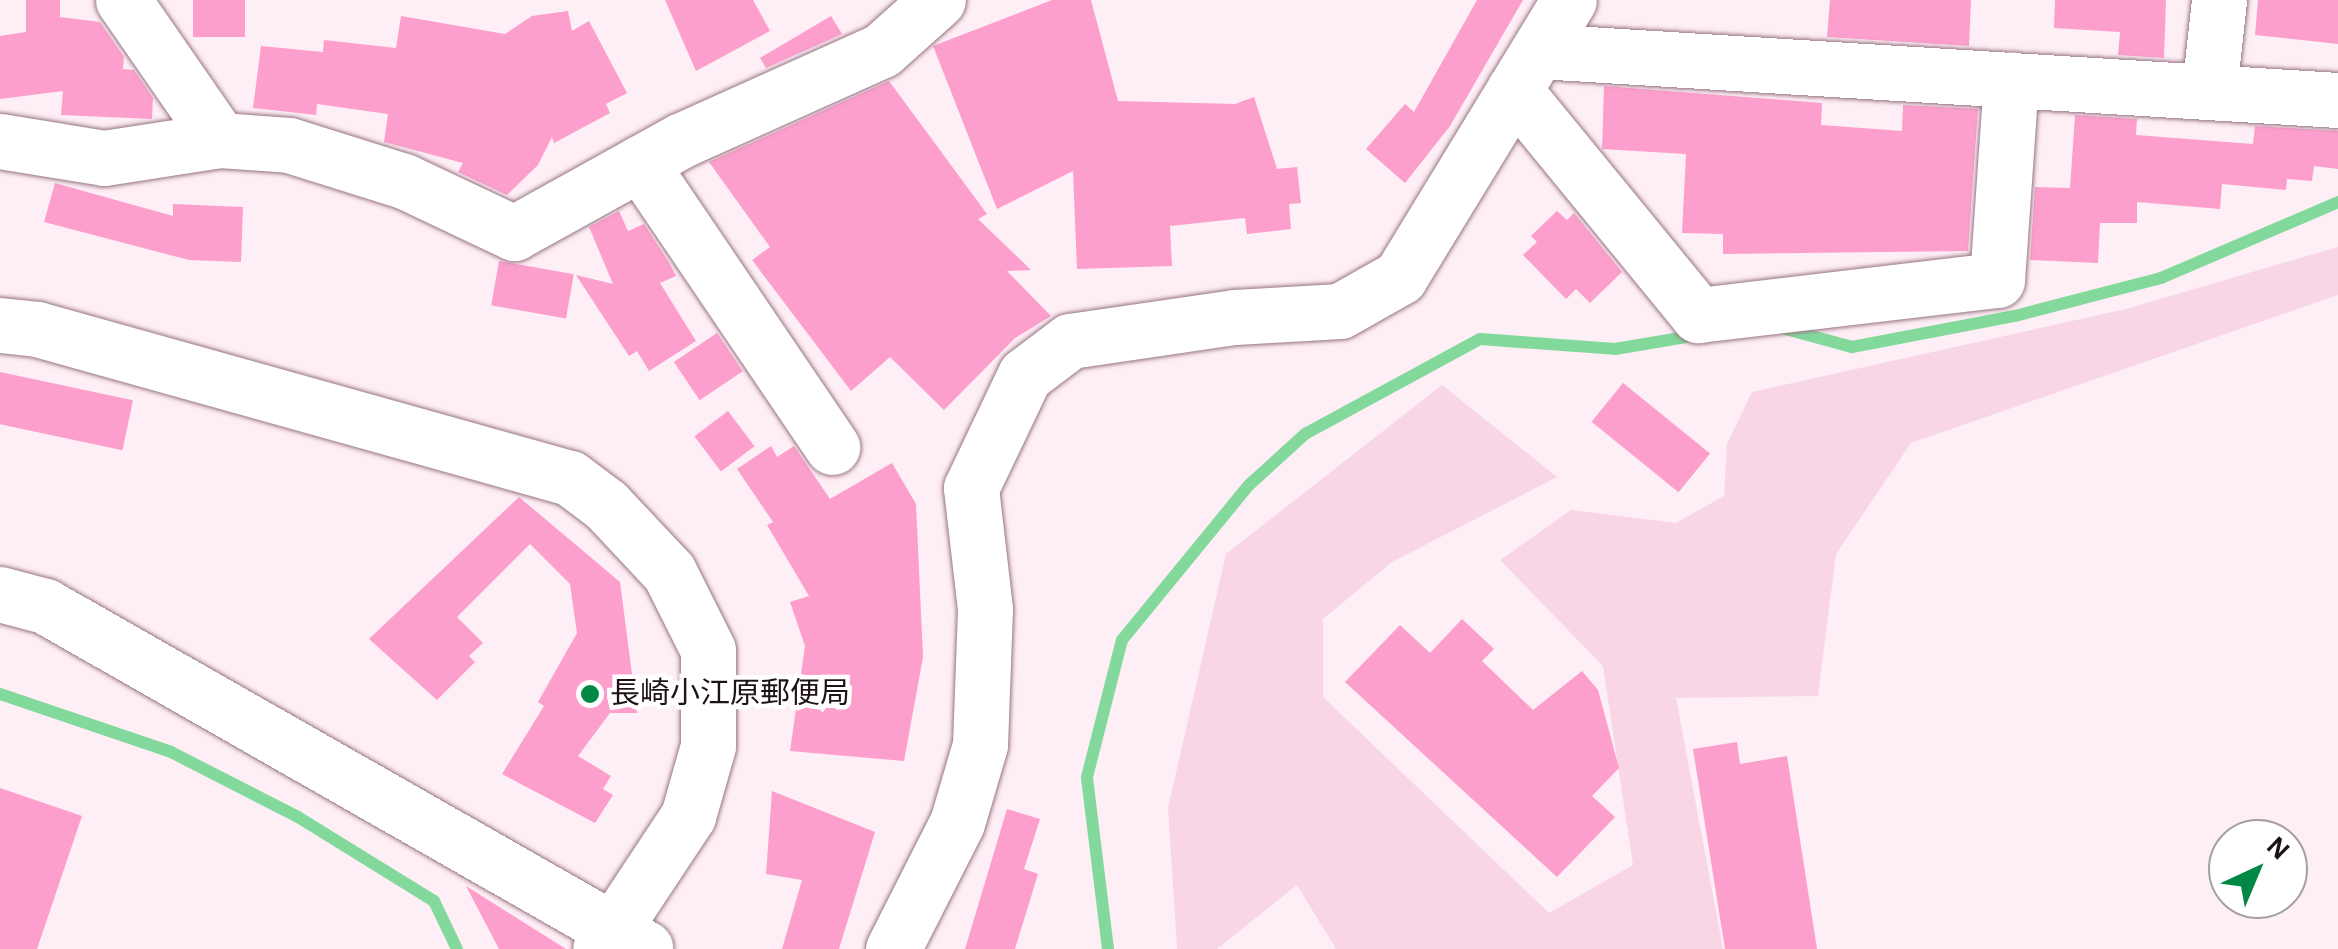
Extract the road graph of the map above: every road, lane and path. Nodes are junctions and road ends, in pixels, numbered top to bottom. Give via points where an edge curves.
1 (123, 0) edge
2 (938, 0) edge
3 (1569, 0) edge
4 (2219, 0) edge
5 (1527, 70) junction
6 (2010, 79) junction
7 (2209, 91) junction
8 (2338, 100) edge
9 (220, 140) junction
10 (0, 141) edge
11 (640, 163) junction
12 (0, 324) edge
13 (832, 447) dead end
14 (0, 594) edge
15 (620, 943) edge
16 (893, 949) edge

1 - 9 street
2 - 11 street via 882,50
3 - 5 street
4 - 7 street
5 - 6 street
5 - 6 street via 1698,315 1997,280
5 - 16 street via 1400,278 1340,311 1235,317 1070,340 1025,375 972,488 986,609 980,746 957,823
6 - 7 street
7 - 8 street
9 - 10 street via 104,158
9 - 11 street via 289,145 404,181 514,232
11 - 13 street
12 - 15 street via 37,328 570,478 606,505 669,572 708,650 708,746 688,816
14 - 15 street via 45,606

